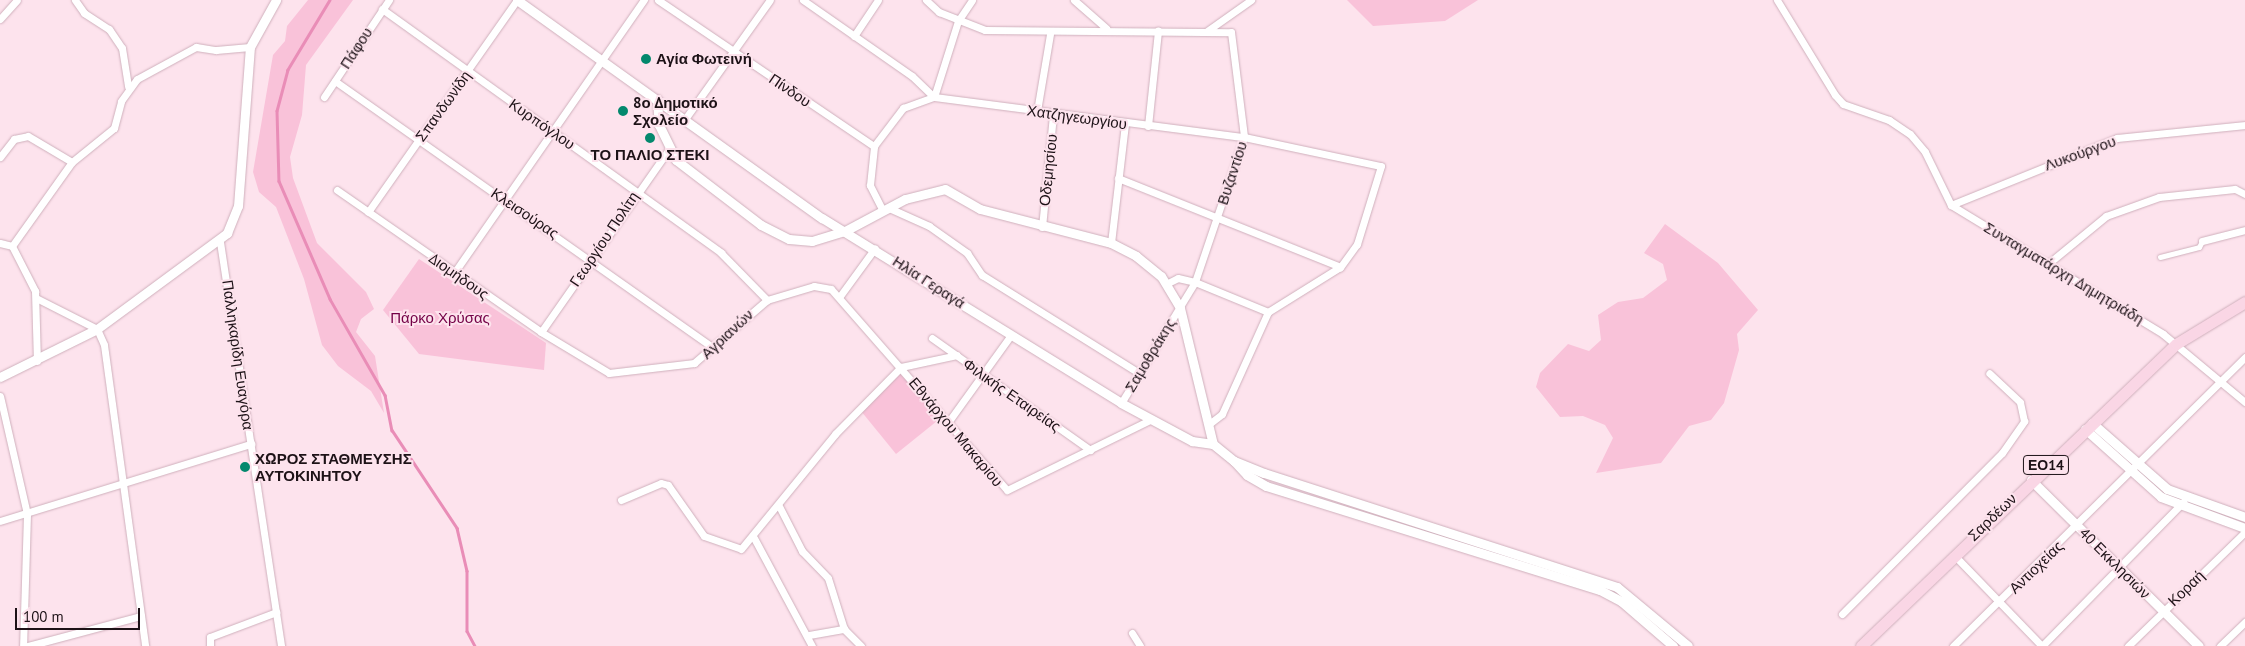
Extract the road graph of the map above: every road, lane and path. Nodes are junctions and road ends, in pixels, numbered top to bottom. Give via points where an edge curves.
1 (17, 0) edge
2 (75, 0) edge
3 (276, 0) edge
4 (389, 0) edge
5 (517, 0) edge
6 (644, 0) edge
7 (658, 0) edge
8 (770, 0) edge
9 (803, 0) edge
10 (878, 0) edge
11 (926, 0) edge
12 (972, 0) edge
13 (1074, 0) edge
14 (1251, 0) edge
15 (1777, 0) edge
16 (382, 10) junction
17 (0, 18) edge
18 (958, 20) junction
19 (1106, 28) junction
20 (1158, 31) junction
21 (1207, 32) junction
22 (1050, 34) junction
23 (854, 36) junction
24 (250, 46) junction
25 (734, 52) junction
26 (602, 58) junction
27 (467, 72) junction
28 (335, 81) junction
29 (128, 87) junction
30 (324, 97) dead end
31 (934, 97) junction
32 (657, 99) junction
33 (1037, 111) junction
34 (1053, 114) junction
35 (685, 119) junction
36 (1125, 124) junction
37 (2245, 125) edge
38 (1148, 126) junction
39 (551, 131) junction
40 (1244, 137) junction
41 (418, 140) junction
42 (874, 146) junction
43 (669, 150) junction
44 (0, 157) edge
45 (72, 162) junction
46 (1118, 178) junction
47 (337, 190) dead end
48 (637, 191) junction
49 (2245, 194) edge
50 (505, 200) junction
51 (1951, 205) junction
52 (886, 209) junction
53 (368, 212) junction
54 (1216, 218) junction
55 (1042, 227) junction
56 (2245, 230) edge
57 (845, 231) junction
58 (2202, 241) joint
59 (220, 242) junction
60 (0, 243) edge
61 (1111, 243) junction
62 (12, 246) junction
63 (875, 248) junction
64 (2160, 257) dead end
65 (592, 258) junction
66 (2049, 263) junction
67 (1340, 267) junction
68 (454, 273) junction
69 (1195, 282) junction
70 (1166, 284) junction
71 (840, 296) junction
72 (38, 299) junction
73 (767, 300) junction
74 (2245, 302) edge
75 (1180, 308) junction
76 (1268, 312) junction
77 (97, 329) junction
78 (541, 332) junction
79 (1010, 335) junction
80 (932, 338) dead end
81 (2176, 344) junction
82 (713, 348) junction
83 (957, 355) junction
84 (2245, 357) edge
85 (37, 361) junction
86 (901, 367) junction
87 (609, 372) joint
88 (983, 373) junction
89 (1138, 373) junction
90 (1990, 373) dead end
91 (0, 377) edge
92 (2220, 382) junction
93 (0, 396) edge
94 (2245, 402) edge
95 (1122, 403) junction
96 (1152, 419) junction
97 (949, 421) junction
98 (1209, 424) junction
99 (2089, 426) junction
100 (251, 444) junction
101 (1213, 444) junction
102 (1090, 450) junction
103 (1234, 461) junction
104 (2136, 469) junction
105 (2031, 480) junction
106 (123, 484) junction
107 (621, 500) dead end
108 (2184, 501) junction
109 (779, 506) junction
110 (28, 514) junction
111 (2245, 517) edge
112 (0, 521) edge
113 (2078, 526) junction
114 (2245, 530) edge
115 (754, 538) junction
116 (1953, 554) junction
117 (2121, 568) junction
118 (2000, 602) junction
119 (2163, 610) junction
120 (276, 612) junction
121 (1842, 614) dead end
122 (141, 616) junction
123 (2245, 622) edge
124 (844, 630) junction
125 (1132, 633) dead end
126 (809, 635) junction
127 (1867, 644) edge
128 (23, 646) edge
129 (28, 646) edge
130 (145, 646) edge
131 (210, 646) edge
132 (281, 646) edge
133 (812, 646) edge
134 (861, 646) edge
135 (1140, 646) edge
136 (1673, 646) edge
137 (1688, 646) edge
138 (1954, 646) edge
139 (2042, 646) edge
140 (2128, 646) edge
141 (2199, 646) edge
142 (2220, 646) edge

1 - 17 street
2 - 29 street via 84,13 109,29 122,48
3 - 24 street
4 - 16 street, Πάφου
5 - 26 street, Ηλία Γεραγά
5 - 27 street, Σπανδωνίδη
6 - 26 street
7 - 25 street, Πίνδου
8 - 25 street
9 - 23 street, Χατζηγεωργίου
10 - 23 street
11 - 18 street
12 - 18 street
13 - 19 street
14 - 21 street
15 - 51 street via 1835,95 1843,104 1889,120 1910,134 1925,152
16 - 27 street, Κυρπόγλου
16 - 28 street, Πάφου
18 - 22 street via 985,30
18 - 31 street
19 - 20 street
19 - 22 street
20 - 21 street
20 - 38 street
21 - 40 street, Βυζαντίου via 1232,32
22 - 33 street
23 - 31 street, Χατζηγεωργίου
24 - 29 street via 216,50 196,47
24 - 59 street via 238,206
25 - 35 street
25 - 42 street, Πίνδου
26 - 32 street, Ηλία Γεραγά
26 - 39 street
27 - 39 street, Κυρπόγλου
27 - 41 street, Σπανδωνίδη
28 - 30 street, Πάφου
28 - 41 street, Κλεισούρας
29 - 45 street via 110,132
31 - 33 street, Χατζηγεωργίου
31 - 42 street via 903,108
32 - 35 street, Ηλία Γεραγά
32 - 43 street via 659,125
33 - 34 street, Χατζηγεωργίου
34 - 36 street, Χατζηγεωργίου
34 - 55 street, Οδεμησίου
35 - 57 street, Ηλία Γεραγά
36 - 38 street, Χατζηγεωργίου
36 - 46 street
37 - 51 street, Λυκούργου via 2117,138
38 - 40 street, Χατζηγεωργίου
39 - 48 street, Κυρπόγλου
39 - 50 street
40 - 54 street, Βυζαντίου
40 - 67 street, Χατζηγεωργίου via 1380,166 1357,244
41 - 50 street, Κλεισούρας
41 - 53 street, Σπανδωνίδη
42 - 52 street via 869,178
43 - 48 street, Γεωργίου Πολίτη
43 - 57 street via 676,160 775,233 812,241
44 - 45 street via 14,139 28,136
45 - 62 street
46 - 54 street
46 - 61 street
47 - 53 street, Διομήδους
48 - 65 street, Γεωργίου Πολίτη
48 - 73 street, Κυρπόγλου via 736,265
49 - 66 street via 2235,189 2159,197 2106,216
50 - 65 street, Κλεισούρας
50 - 68 street
51 - 66 street, Συνταγματάρχη Δημητριάδη
52 - 55 street via 924,192 945,189 980,209
52 - 57 street
52 - 89 street via 929,226 967,254 982,275
53 - 68 street, Διομήδους
54 - 67 street
54 - 69 street, Βυζαντίου
55 - 61 street
56 - 58 street
57 - 63 street, Ηλία Γεραγά
58 - 64 street via 2199,247
59 - 77 street
59 - 100 street, Παλληκαρίδη Ευαγόρα
60 - 62 street
61 - 70 street via 1145,263
62 - 72 street
63 - 71 street
63 - 79 street, Ηλία Γεραγά
65 - 78 street, Γεωργίου Πολίτη
65 - 82 street, Κλεισούρας
66 - 81 street, Συνταγματάρχη Δημητριάδη
67 - 76 street
68 - 78 street, Διομήδους
69 - 70 street via 1178,278
69 - 75 street, Βυζαντίου
69 - 76 street
70 - 75 street
71 - 73 street, Αγριανών via 832,289 814,286
71 - 86 street, Εθνάρχου Μακαρίου
72 - 77 street
72 - 85 street
73 - 82 street, Αγριανών
74 - 81 main road, Σαρδέων / ΕΟ14
75 - 89 street, Σαμοθράκης
75 - 98 street
76 - 98 street via 1222,414
77 - 85 street
77 - 106 street via 104,345
78 - 87 street, Διομήδους
79 - 88 street
79 - 95 street, Ηλία Γεραγά
80 - 83 street
81 - 92 street, Συνταγματάρχη Δημητριάδη
81 - 99 main road, Σαρδέων / ΕΟ14
82 - 87 street, Αγριανών via 694,363
83 - 86 street, Φιλικής Εταιρείας
83 - 88 street, Φιλικής Εταιρείας
84 - 92 street, Αντιοχείας
85 - 91 street
86 - 97 street, Εθνάρχου Μακαρίου
86 - 109 street via 835,434
88 - 97 street
88 - 102 street, Φιλικής Εταιρείας
89 - 95 street, Σαμοθράκης
90 - 121 street via 2020,402 2024,422 2002,453
92 - 94 street, Συνταγματάρχη Δημητριάδη
92 - 104 street, Αντιοχείας
93 - 110 street
95 - 96 street, Ηλία Γεραγά
96 - 101 street, Ηλία Γεραγά via 1192,441
96 - 102 street, Εθνάρχου Μακαρίου
97 - 102 street, Εθνάρχου Μακαρίου via 1007,490
98 - 101 street
99 - 104 street
99 - 105 main road, Σαρδέων / ΕΟ14
100 - 106 street
100 - 120 street, Παλληκαρίδη Ευαγόρα
101 - 103 street
103 - 136 street via 1247,476 1266,486 1600,590 1621,601
103 - 137 street via 1596,578 1636,599
104 - 108 street via 2161,497
104 - 113 street, Αντιοχείας
105 - 113 street, 40 Εκκλησιών
105 - 116 main road, Σαρδέων / ΕΟ14
106 - 110 street
106 - 122 street
107 - 115 street via 661,483 668,485 704,536 741,548
108 - 111 street
108 - 114 street
108 - 117 street
109 - 115 street
109 - 124 street via 802,551 828,578
110 - 112 street
110 - 128 street
113 - 117 street, 40 Εκκλησιών
113 - 118 street, Αντιοχείας
114 - 119 street, Κοραή
115 - 126 street
116 - 118 street
116 - 127 main road, Σαρδέων / ΕΟ14
117 - 119 street, 40 Εκκλησιών
117 - 139 street
118 - 138 street, Αντιοχείας
118 - 139 street
119 - 140 street, Κοραή
119 - 141 street, 40 Εκκλησιών
120 - 131 street via 210,637
120 - 132 street, Παλληκαρίδη Ευαγόρα
122 - 129 street
122 - 130 street
123 - 142 street
124 - 126 street
124 - 134 street
125 - 135 street
126 - 133 street

